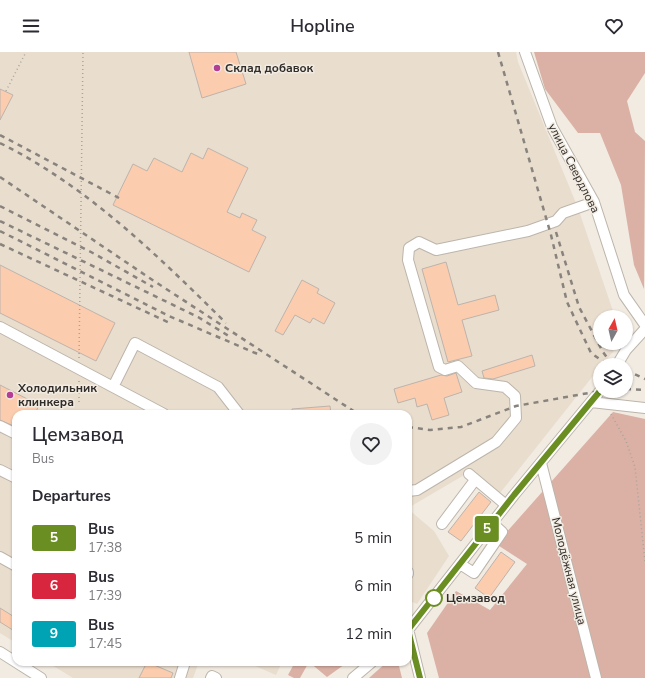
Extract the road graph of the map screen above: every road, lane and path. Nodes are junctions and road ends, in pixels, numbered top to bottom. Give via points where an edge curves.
1 (26, 52) edge
2 (83, 52) edge
3 (526, 52) edge
4 (6, 91) dead end
5 (594, 202) junction
6 (645, 325) edge
7 (0, 327) edge
8 (645, 329) edge
9 (621, 358) edge
10 (79, 363) dead end
11 (79, 378) dead end
12 (113, 386) junction
13 (595, 398) edge
14 (79, 402) dead end
15 (592, 402) junction
16 (608, 408) dead end
17 (645, 408) edge
18 (157, 410) edge
19 (236, 410) edge
20 (0, 426) edge
21 (12, 432) edge
22 (541, 463) junction
23 (0, 470) edge
24 (12, 476) edge
25 (412, 491) edge
26 (506, 505) junction
27 (492, 523) junction
28 (442, 524) dead end
29 (0, 557) edge
30 (645, 562) edge
31 (12, 564) edge
32 (460, 564) junction
33 (412, 625) edge
34 (412, 646) edge
35 (0, 652) edge
36 (12, 660) edge
37 (22, 666) edge
38 (184, 666) edge
39 (367, 666) edge
40 (41, 678) edge
41 (180, 678) edge
42 (211, 678) edge
43 (216, 678) edge
44 (353, 678) edge
45 (420, 678) edge
46 (596, 678) edge

1 - 4 path
2 - 10 path
3 - 5 street, улица Свердлова via 552,127
5 - 6 street, улица Свердлова via 624,295
5 - 25 street via 563,213 556,221 528,231 436,250 419,242 409,248 408,260 439,367 444,370 458,366 476,383 505,387 515,396 516,418 496,442 417,490
7 - 12 street
8 - 9 street
11 - 14 path
12 - 18 street
12 - 19 street via 135,343 218,387
13 - 15 street
15 - 17 street
15 - 22 street
16 - 30 path via 626,441 635,467
20 - 21 street
22 - 26 street
22 - 46 street, Молодёжная улица
23 - 24 street
26 - 27 street
26 - 28 street via 472,477
27 - 32 street
27 - 32 street via 502,532 474,573
29 - 31 street
32 - 33 street
34 - 45 street
35 - 36 street
37 - 40 street
38 - 41 street
39 - 44 street
42 - 43 street

